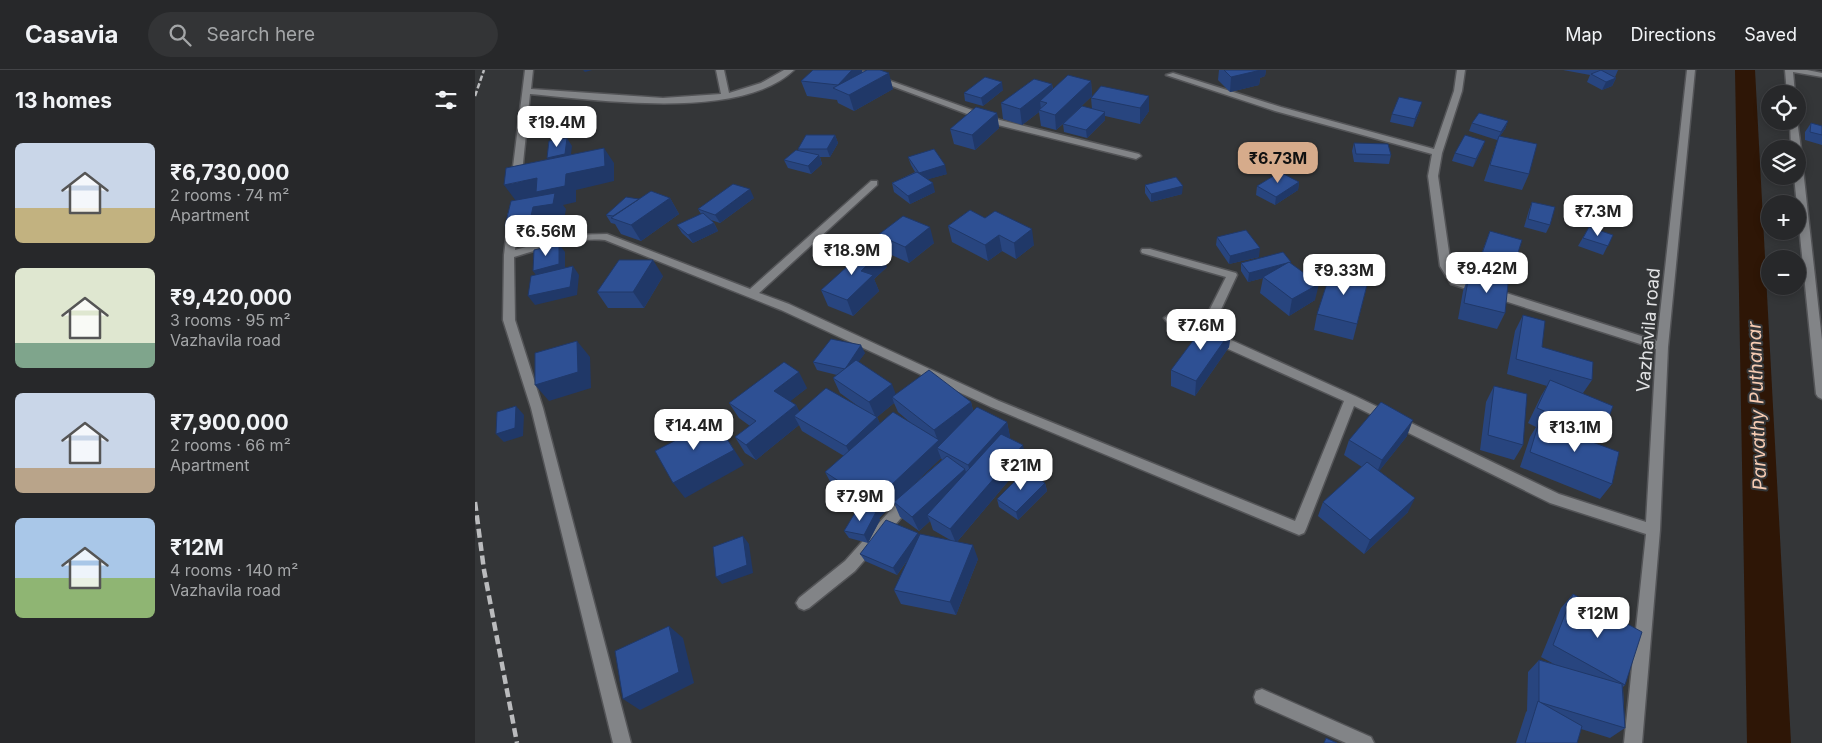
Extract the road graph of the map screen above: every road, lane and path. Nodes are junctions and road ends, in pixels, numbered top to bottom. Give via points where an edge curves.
1 (529, 70) edge
2 (719, 70) edge
3 (790, 70) edge
4 (853, 70) edge
5 (1461, 70) edge
6 (1691, 70) edge
7 (1791, 70) edge
8 (1171, 75) dead end
9 (1822, 75) edge
10 (1791, 85) edge
11 (527, 91) junction
12 (726, 96) junction
13 (1437, 152) junction
14 (1136, 156) dead end
15 (874, 183) dead end
16 (1800, 185) edge
17 (1146, 251) dead end
18 (509, 255) junction
19 (751, 294) junction
20 (1170, 318) dead end
21 (1817, 319) edge
22 (1204, 333) junction
23 (1662, 347) junction
24 (1822, 394) edge
25 (1351, 399) junction
26 (995, 404) junction
27 (981, 418) edge
28 (919, 488) edge
29 (1653, 530) junction
30 (804, 603) dead end
31 (1262, 697) dead end
32 (622, 743) edge
33 (1365, 743) edge
34 (1633, 743) edge

1 - 11 street
2 - 12 street
3 - 12 street via 757,89
4 - 14 street via 997,122
5 - 13 street
6 - 23 street, Vazhavila road
7 - 9 street
7 - 10 street
8 - 13 street via 1277,109
11 - 12 street via 640,99 693,100
11 - 18 street
13 - 23 street via 1433,176 1444,266 1455,281
15 - 19 street
16 - 21 street
17 - 22 street via 1232,275
18 - 19 street via 591,234 607,237
18 - 32 street via 509,320 537,408
19 - 26 street
20 - 22 street
21 - 24 street
22 - 25 street
23 - 29 street, Vazhavila road
25 - 26 street via 1299,530
25 - 29 street via 1555,499
26 - 27 street
28 - 30 street via 850,566
29 - 34 street, Vazhavila road
31 - 33 street

